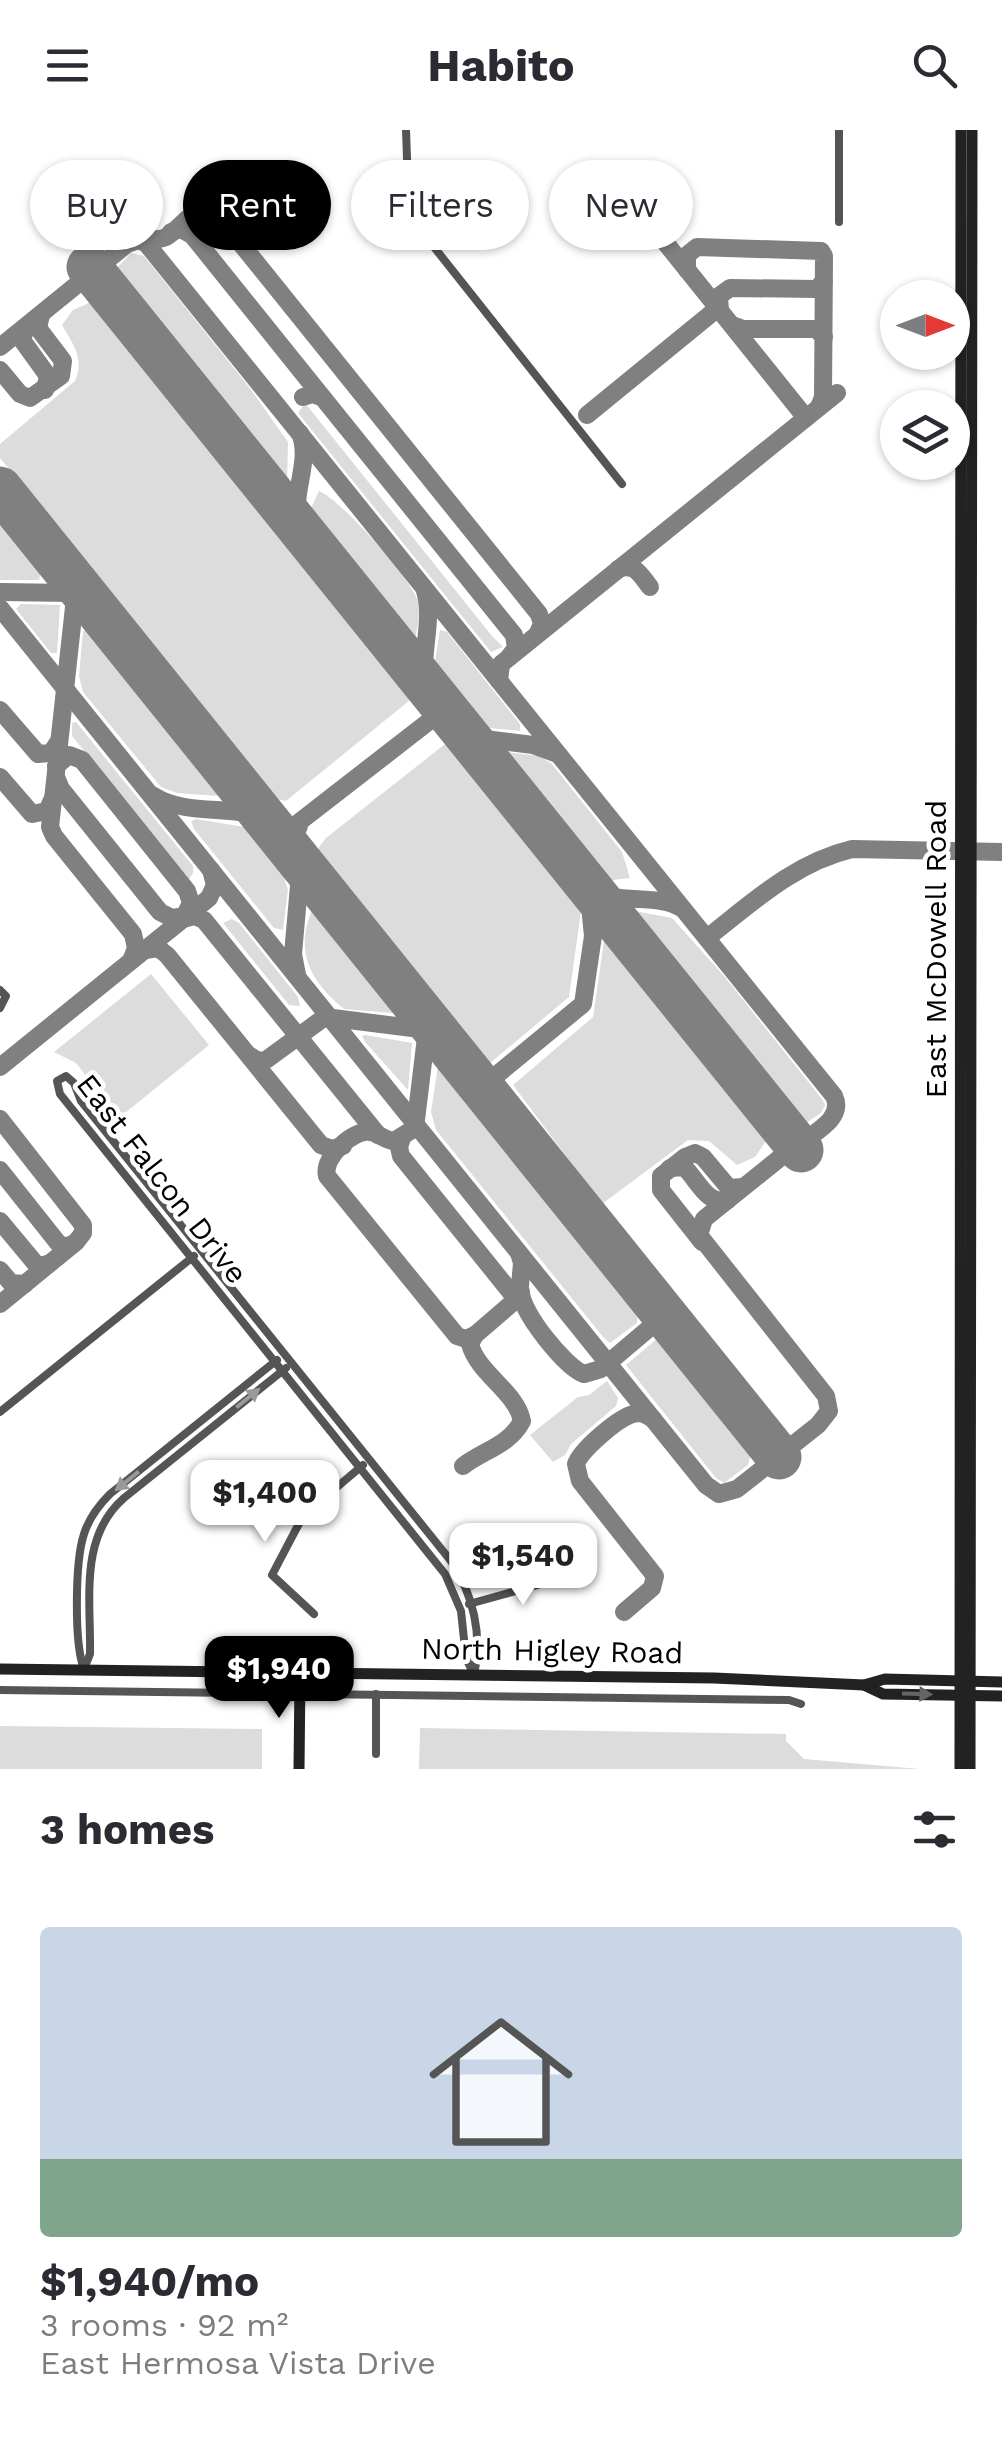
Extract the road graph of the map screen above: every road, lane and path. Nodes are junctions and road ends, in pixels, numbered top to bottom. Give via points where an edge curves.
1 (406, 130) edge
2 (839, 130) edge
3 (961, 130) edge
4 (972, 130) edge
5 (838, 222) dead end
6 (966, 390) edge
7 (966, 390) edge
8 (966, 480) edge
9 (622, 484) dead end
10 (0, 990) edge
11 (0, 1008) edge
12 (202, 1250) junction
13 (192, 1258) junction
14 (284, 1354) junction
15 (276, 1361) junction
16 (292, 1363) junction
17 (283, 1370) junction
18 (0, 1412) edge
19 (189, 1431) junction
20 (196, 1440) junction
21 (372, 1461) junction
22 (361, 1467) junction
23 (577, 1574) dead end
24 (471, 1604) junction
25 (460, 1606) junction
26 (314, 1614) dead end
27 (0, 1669) edge
28 (84, 1670) junction
29 (300, 1674) junction
30 (474, 1674) junction
31 (965, 1682) junction
32 (1002, 1682) edge
33 (864, 1685) junction
34 (0, 1690) edge
35 (300, 1694) junction
36 (376, 1694) junction
37 (965, 1696) junction
38 (1002, 1696) edge
39 (801, 1704) dead end
40 (376, 1754) dead end
41 (299, 1769) edge
42 (960, 1769) edge
43 (970, 1769) edge

1 - 9 street via 408,186 426,238
2 - 5 street
3 - 6 main road, East McDowell Road
4 - 7 main road, East McDowell Road
8 - 31 main road, East McDowell Road
10 - 11 street via 6,999
12 - 13 street
12 - 13 street, East Falcon Drive via 70,1078 59,1077 60,1094
12 - 14 street, East Falcon Drive
13 - 15 street, East Falcon Drive
13 - 18 street
14 - 15 street
14 - 16 street, East Falcon Drive
15 - 17 street, East Falcon Drive
15 - 19 street
16 - 17 street
16 - 21 street, East Falcon Drive
20 -> 17 street
17 - 22 street, East Falcon Drive
19 - 20 street
19 -> 28 street via 110,1494 89,1521 79,1566 78,1654
20 - 28 street via 115,1506 100,1527 91,1558
21 - 22 street
21 - 24 street, East Falcon Drive via 451,1560
22 - 25 street, East Falcon Drive via 446,1574
22 - 26 street via 303,1516 272,1575
23 - 24 street
24 - 25 street
24 - 30 street, East Falcon Drive
25 - 30 street, East Falcon Drive
27 - 28 main road, North Higley Road
28 - 29 main road, North Higley Road
29 - 30 main road, North Higley Road
29 - 35 main road
30 - 33 main road, North Higley Road
31 - 32 main road, North Higley Road
31 - 33 main road, North Higley Road via 885,1679
31 - 37 main road, East McDowell Road
33 -> 37 main road, North Higley Road via 883,1694
34 - 35 street, North Higley Road
35 - 36 street, North Higley Road
35 - 41 main road
36 - 39 street, North Higley Road
36 - 40 street
37 - 38 main road, North Higley Road
37 - 42 main road, East McDowell Road
37 - 43 main road, East McDowell Road

